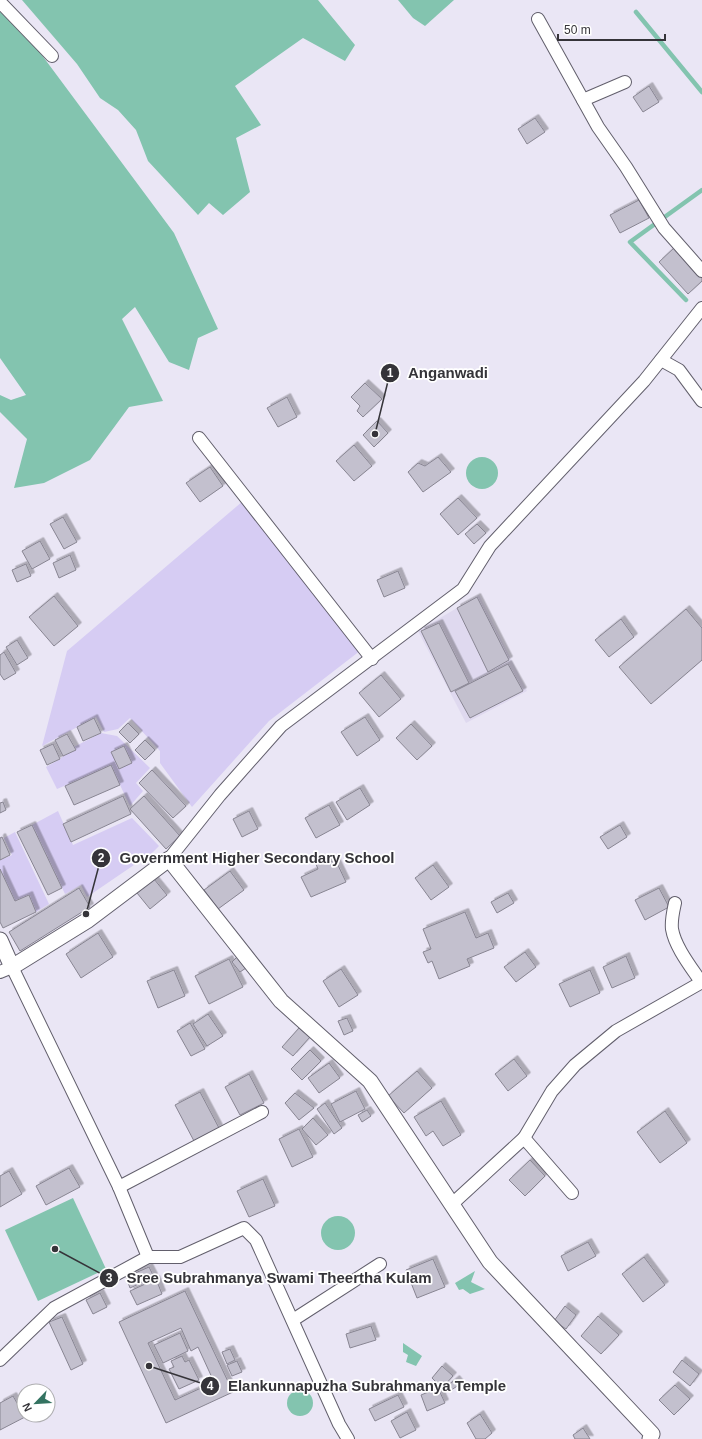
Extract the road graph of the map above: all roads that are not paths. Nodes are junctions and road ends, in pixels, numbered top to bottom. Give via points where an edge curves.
1 (0, 2) edge
2 (538, 19) dead end
3 (52, 56) dead end
4 (625, 82) dead end
5 (583, 100) junction
6 (702, 271) edge
7 (702, 308) edge
8 (661, 360) junction
9 (702, 401) edge
10 (199, 438) dead end
11 (372, 658) junction
12 (169, 859) junction
13 (675, 904) dead end
14 (0, 940) edge
15 (6, 969) edge
16 (701, 982) edge
17 (262, 1112) dead end
18 (524, 1138) junction
19 (119, 1187) junction
20 (572, 1193) dead end
21 (451, 1205) junction
22 (148, 1257) junction
23 (380, 1264) dead end
24 (293, 1320) junction
25 (0, 1360) edge
26 (348, 1439) edge
27 (650, 1439) edge

1 - 3 street
2 - 5 street
4 - 5 street
5 - 6 street via 667,231
7 - 8 street
8 - 9 street via 679,370
8 - 11 street via 490,546 463,589
10 - 11 street
11 - 12 street via 281,726 220,795
12 - 15 street via 88,920
12 - 21 street via 281,1001 370,1081
13 - 16 street via 672,929
14 - 15 street
15 - 19 street
16 - 18 street via 616,1031 575,1065 552,1091
17 - 19 street
18 - 20 street
18 - 21 street
19 - 22 street
21 - 27 street via 490,1262 652,1434
22 - 24 street via 180,1257 244,1228 256,1240
22 - 25 street via 54,1308
23 - 24 street
24 - 26 street

